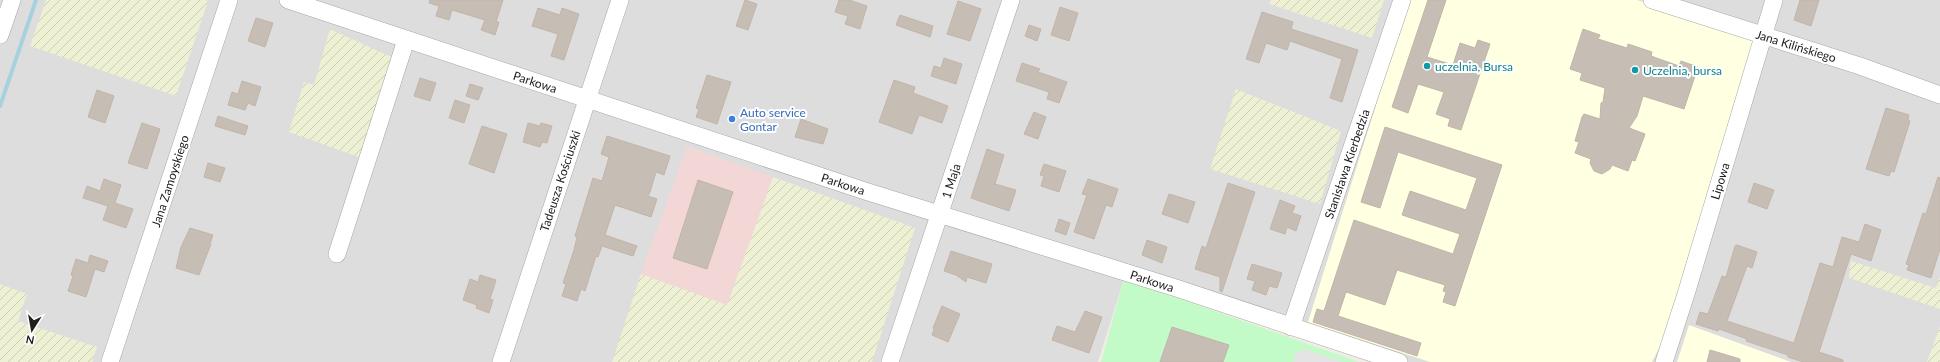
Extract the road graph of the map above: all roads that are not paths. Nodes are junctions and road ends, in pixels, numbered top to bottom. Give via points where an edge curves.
1 (12, 0) edge
2 (229, 0) edge
3 (288, 0) edge
4 (620, 0) edge
5 (1011, 0) edge
6 (1402, 0) edge
7 (1652, 0) edge
8 (1774, 0) edge
9 (0, 35) edge
10 (1763, 36) junction
11 (406, 40) junction
12 (1940, 94) edge
13 (587, 99) junction
14 (940, 214) junction
15 (337, 254) dead end
16 (1291, 327) junction
17 (110, 362) edge
18 (501, 362) edge
19 (890, 362) edge
20 (1399, 362) edge
21 (1664, 362) edge

1 - 9 street
2 - 17 street, Jana Zamoyskiego
3 - 11 street, Parkowa
4 - 13 street, Tadeusza Kościuszki
5 - 14 street, 1 Maja
6 - 16 street, Stanisława Kierbedzia
7 - 10 street, Jana Kilińskiego
8 - 10 street, Lipowa
10 - 12 street, Jana Kilińskiego
10 - 21 street, Lipowa
11 - 13 street, Parkowa
11 - 15 street
13 - 14 street, Parkowa
13 - 18 street, Tadeusza Kościuszki
14 - 16 street, Parkowa
14 - 19 street, 1 Maja
16 - 20 street, Parkowa

